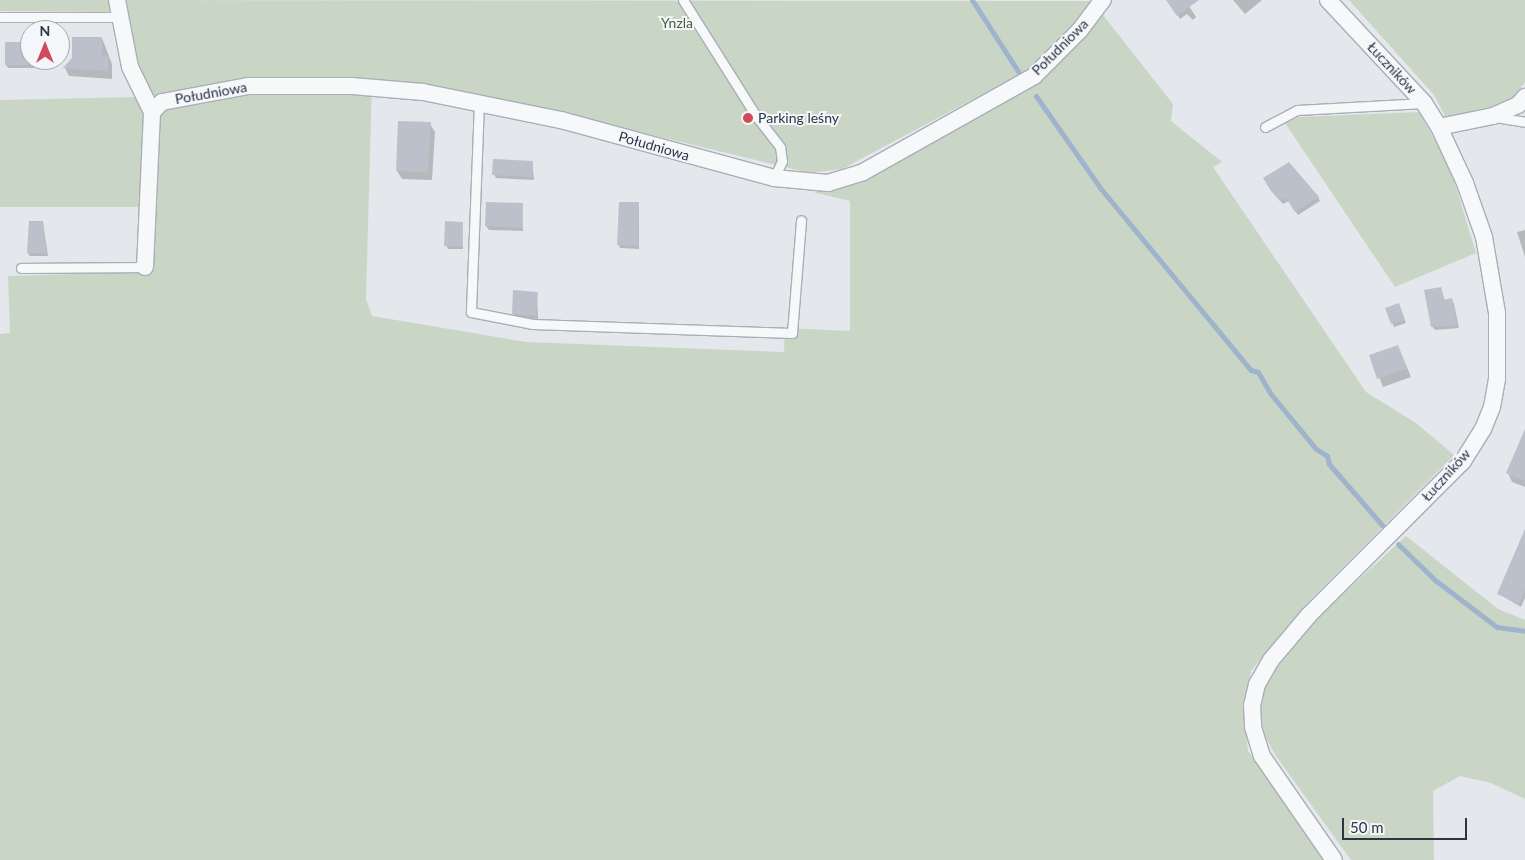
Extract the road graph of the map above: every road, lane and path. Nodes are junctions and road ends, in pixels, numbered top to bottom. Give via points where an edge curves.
1 (117, 0) edge
2 (1103, 0) edge
3 (1328, 0) edge
4 (681, 1) edge
5 (120, 17) junction
6 (0, 18) edge
7 (1525, 97) edge
8 (479, 102) junction
9 (1424, 103) junction
10 (152, 112) junction
11 (1493, 116) junction
12 (1525, 122) edge
13 (1264, 127) dead end
14 (1439, 127) junction
15 (774, 178) junction
16 (801, 220) dead end
17 (145, 267) joint
18 (21, 268) dead end
19 (1334, 860) edge

1 - 5 street
2 - 15 street, Południowa via 1080,30 1034,76 862,172 828,183
3 - 9 street, Łuczników
4 - 15 lane via 780,147 782,161
5 - 6 lane
5 - 10 street via 130,67
7 - 11 street via 1518,105
8 - 10 street, Południowa via 423,92 352,86 248,86 162,102
8 - 15 street, Południowa via 561,120
8 - 16 lane via 471,312 533,324 792,332
9 - 13 lane via 1297,110
9 - 14 street, Łuczników
10 - 17 street
11 - 12 lane
11 - 14 street
14 - 19 street, Łuczników via 1465,183 1492,273 1497,314 1497,379 1492,407 1483,429 1462,462 1309,615 1271,660 1257,684 1252,705 1253,727 1262,756
17 - 18 lane

